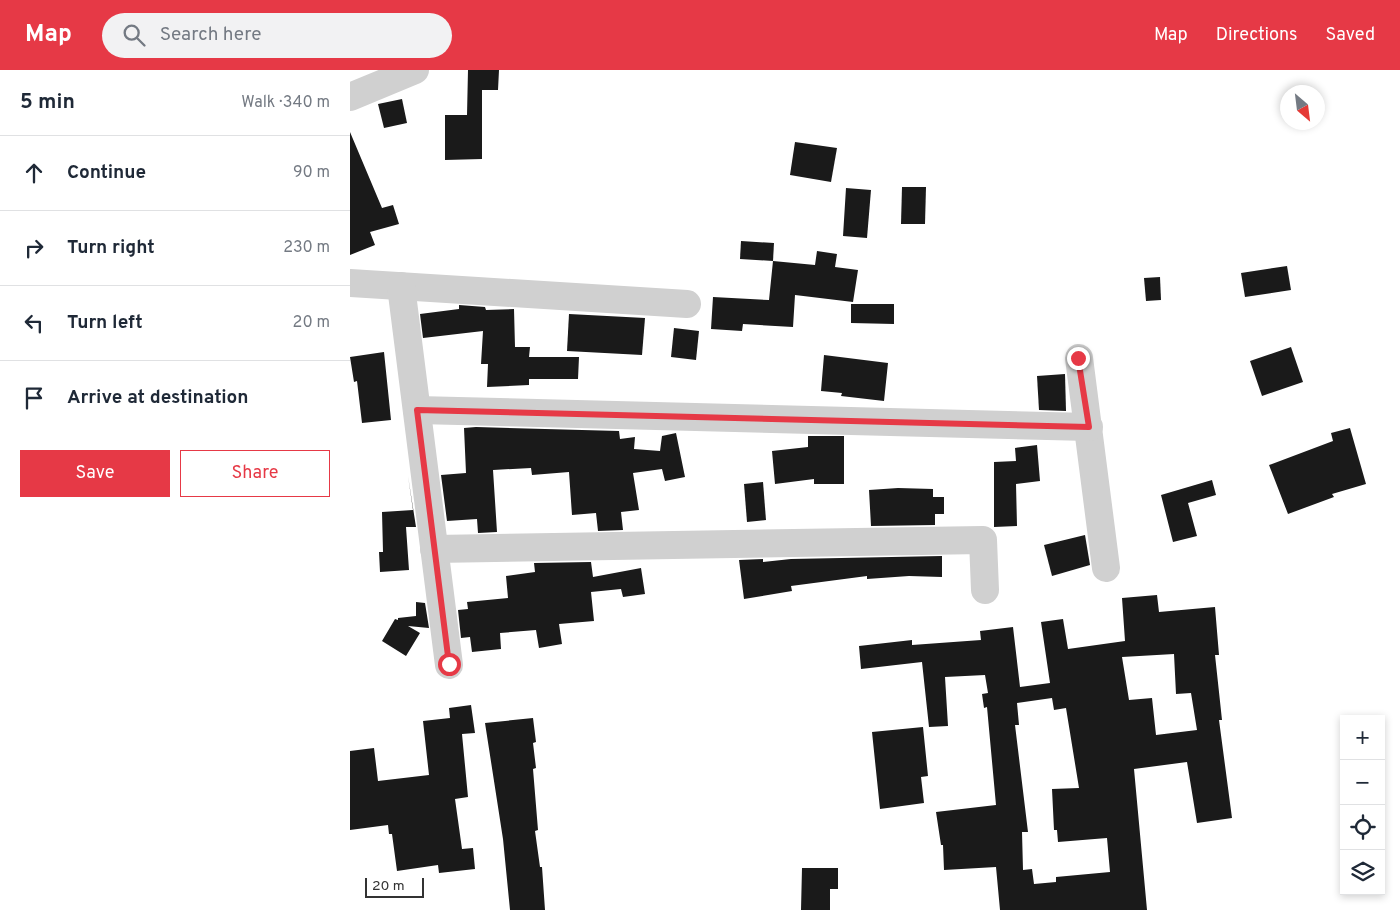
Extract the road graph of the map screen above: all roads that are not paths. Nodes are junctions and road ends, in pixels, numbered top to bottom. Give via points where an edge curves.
1 (414, 70) edge
2 (350, 97) edge
3 (350, 283) edge
4 (401, 286) junction
5 (687, 304) dead end
6 (1078, 358) dead end
7 (417, 410) junction
8 (1089, 427) junction
9 (434, 549) junction
10 (1106, 568) dead end
11 (985, 590) dead end
12 (449, 664) dead end

1 - 2 street
3 - 4 street
4 - 5 street
4 - 7 street
6 - 8 street
7 - 8 street
7 - 9 street
8 - 10 street
9 - 11 street via 983,540
9 - 12 street

